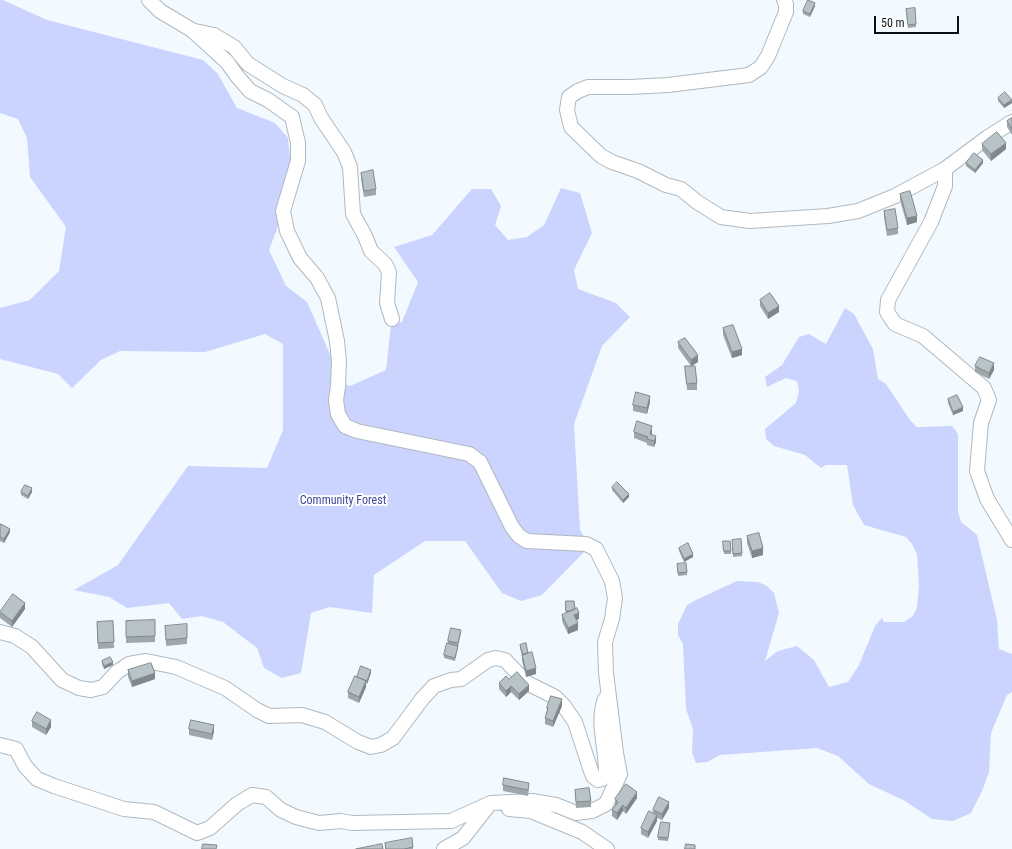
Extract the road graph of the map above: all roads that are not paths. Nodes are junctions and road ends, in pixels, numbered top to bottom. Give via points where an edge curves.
1 (149, 0) edge
2 (784, 0) edge
3 (192, 30) junction
4 (1012, 122) edge
5 (944, 169) junction
6 (392, 319) dead end
7 (1012, 540) edge
8 (0, 632) edge
9 (608, 689) junction
10 (0, 745) edge
11 (488, 807) junction
12 (444, 849) edge
13 (607, 849) edge

1 - 3 street via 160,11
2 - 5 street via 786,12 768,56 761,67 749,75 638,87 588,87 569,98 567,110 571,127 601,156 612,162 681,189 721,217 750,221 828,216 858,211 895,196
3 - 6 street via 214,36 234,47 248,64 303,95 315,105 350,166 353,214 372,251 389,272 387,303
3 - 9 street via 227,62 250,91 292,117 298,143 298,161 283,212 287,231 300,258 317,278 328,298 338,341 336,400 338,414 345,426 357,431 469,454 480,462 519,536 527,541 586,544 596,549 612,581 615,598 605,642
4 - 5 street
5 - 7 street via 945,186 931,222 888,300 888,312 895,324 923,336 984,388 989,400 981,422 977,471 987,499
8 - 9 street via 15,636 32,648 62,680 79,688 91,690 103,687 129,664 146,662 176,666 225,688 269,716 302,715 325,722 371,748 393,738 434,686 461,679 488,660 505,660 527,683 556,697 564,706 575,722 591,771 598,780 606,775 601,719
9 - 11 street via 620,774 606,804 592,811 576,813 556,805 532,801
10 - 11 street via 16,749 24,766 37,779 124,809 154,812 197,833 210,828 237,804 252,795 266,797 281,810 296,818 319,823 451,821
11 - 12 street via 463,838
11 - 13 street via 531,811 582,832

